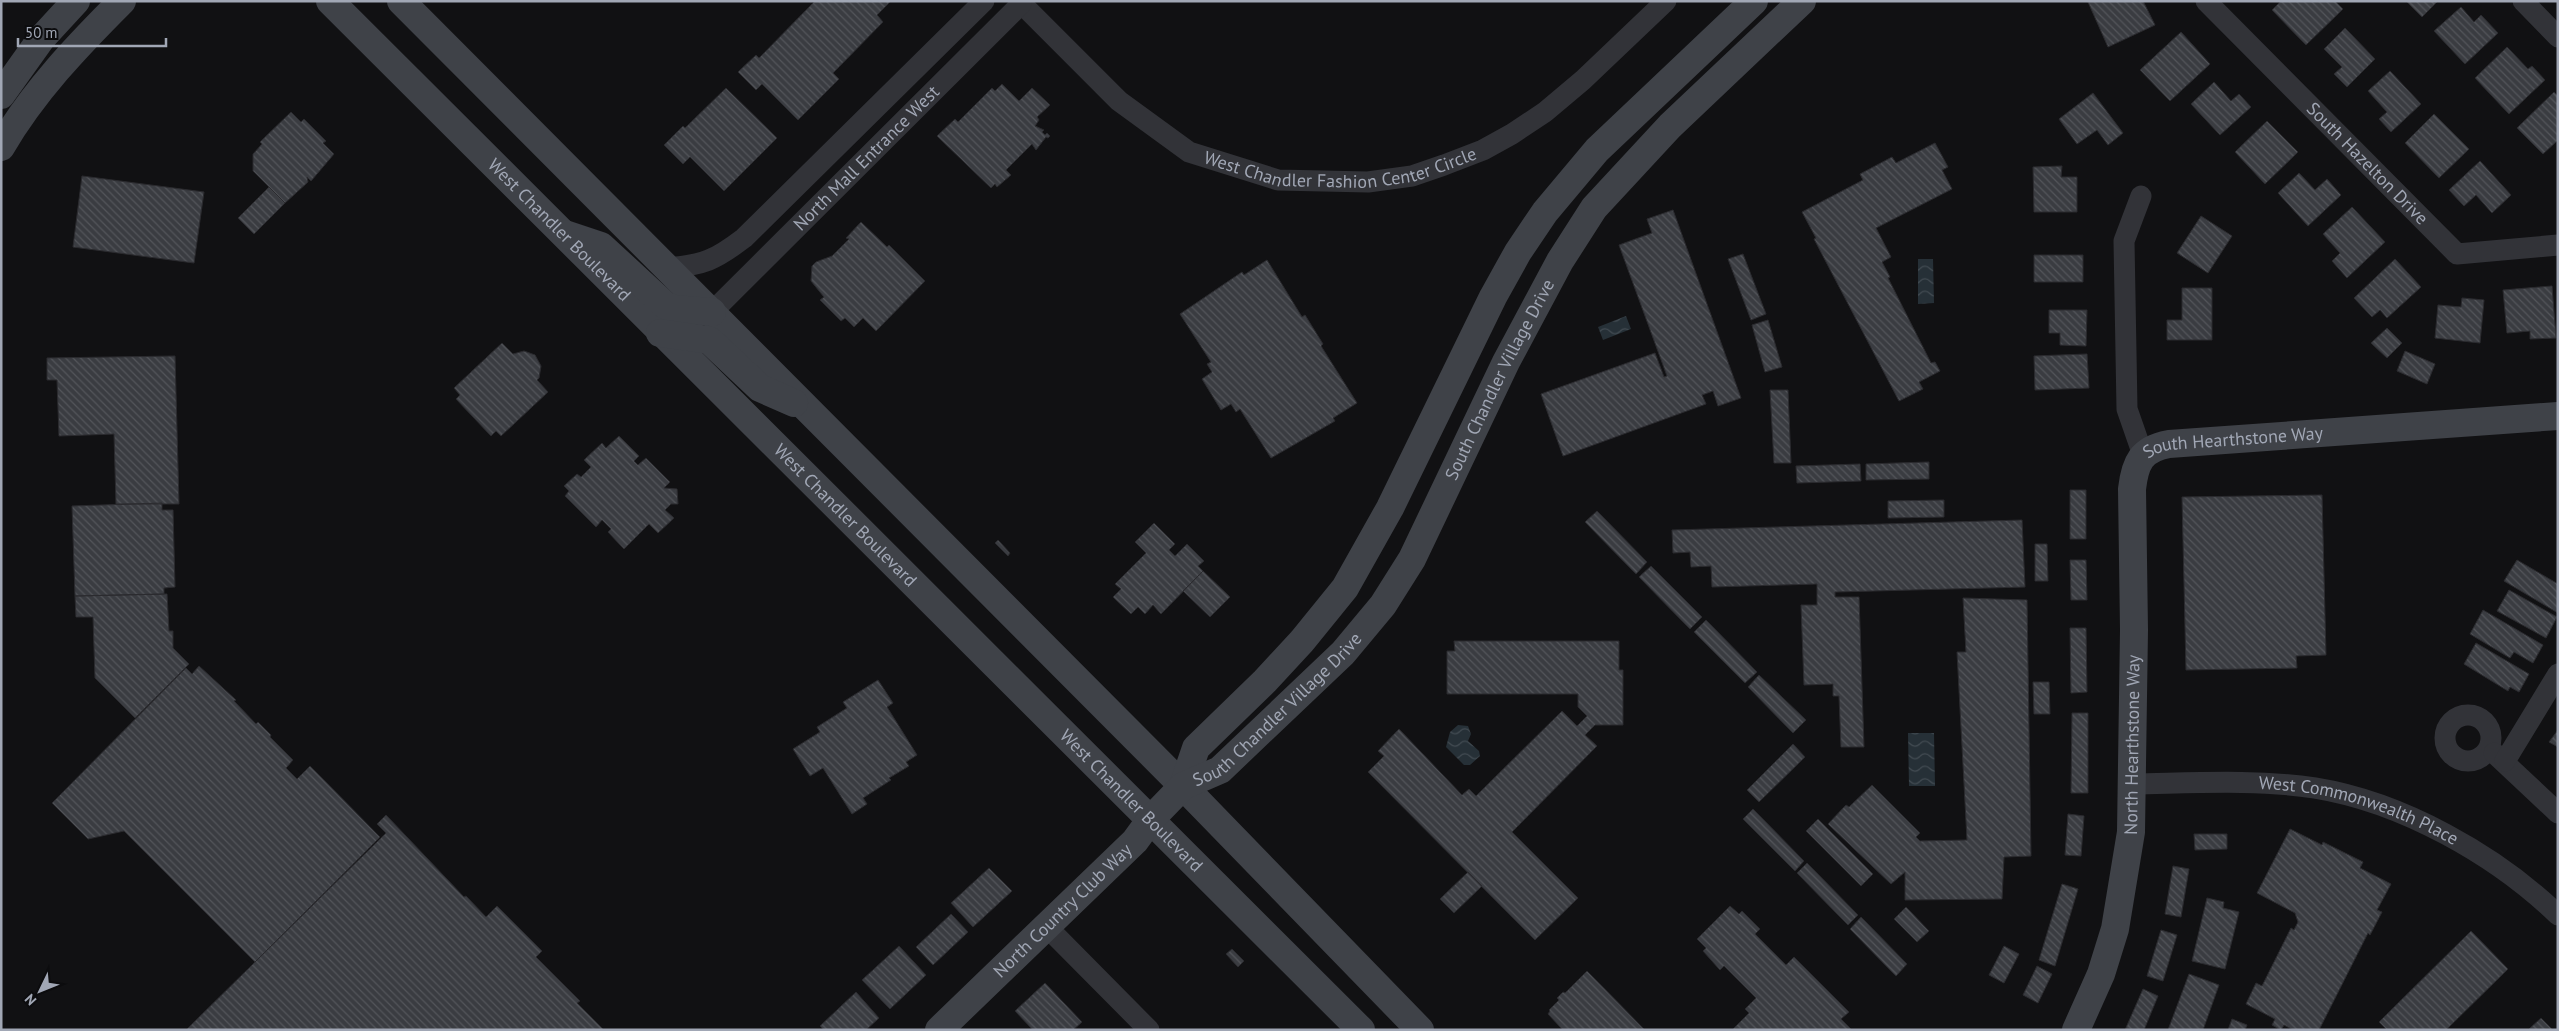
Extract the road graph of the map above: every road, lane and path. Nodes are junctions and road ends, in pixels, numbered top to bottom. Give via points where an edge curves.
1 (76, 1) edge
2 (122, 1) edge
3 (330, 1) edge
4 (401, 1) edge
5 (984, 1) edge
6 (1666, 1) edge
7 (1754, 1) edge
8 (1802, 1) edge
9 (2206, 1) edge
10 (2523, 1) edge
11 (1020, 3) edge
12 (2558, 37) edge
13 (1, 95) edge
14 (1, 147) edge
15 (2141, 196) dead end
16 (561, 233) junction
17 (2558, 245) edge
18 (668, 268) junction
19 (712, 312) junction
20 (660, 333) junction
21 (810, 410) junction
22 (2558, 416) edge
23 (2143, 455) junction
24 (1332, 606) junction
25 (1370, 623) junction
26 (2558, 674) edge
27 (2133, 784) junction
28 (1183, 786) junction
29 (2558, 814) edge
30 (1150, 819) junction
31 (2558, 915) edge
32 (1047, 927) junction
33 (939, 1030) edge
34 (1149, 1030) edge
35 (1361, 1030) edge
36 (1420, 1030) edge
37 (2076, 1030) edge

1 - 13 street via 41,39
2 - 14 street via 46,82
3 - 16 street, West Chandler Boulevard
4 - 18 street
5 - 18 street, North Mall Entrance West via 744,238 711,261
6 - 11 street, West Chandler Fashion Center Circle via 1583,80 1512,134 1483,150 1412,176 1368,182 1278,180 1189,152 1119,101
7 - 24 street, South Chandler Village Drive via 1598,150 1559,193 1531,232 1468,344 1377,532
8 - 25 street, South Chandler Village Drive via 1676,120 1594,208 1560,260 1510,353 1412,559
9 - 17 street, South Hazelton Drive via 2457,254
10 - 12 street
11 - 19 street, North Mall Entrance West
15 - 23 street, South Hearthstone Way via 2124,241 2127,409
16 - 19 street via 601,246 665,305 674,309
16 - 20 street, West Chandler Boulevard
18 - 19 street
19 - 21 street
20 - 21 street via 709,340 760,388
20 - 30 street, West Chandler Boulevard
21 - 28 street
22 - 23 street, South Hearthstone Way via 2169,444
23 - 27 street, North Hearthstone Way via 2134,471 2132,489
24 - 25 street
24 - 28 street, South Chandler Village Drive via 1265,681 1196,748
25 - 28 street, South Chandler Village Drive via 1220,770
26 - 29 street via 2496,755
27 - 31 street, West Commonwealth Place via 2257,782 2317,789 2358,799 2395,812 2478,852 2533,891
27 - 37 street, North Hearthstone Way via 2132,832 2121,908 2101,974
28 - 30 street, North Country Club Way
28 - 36 street
30 - 32 street, North Country Club Way via 1134,841
30 - 35 street, West Chandler Boulevard
32 - 33 street, North Country Club Way
32 - 34 street

